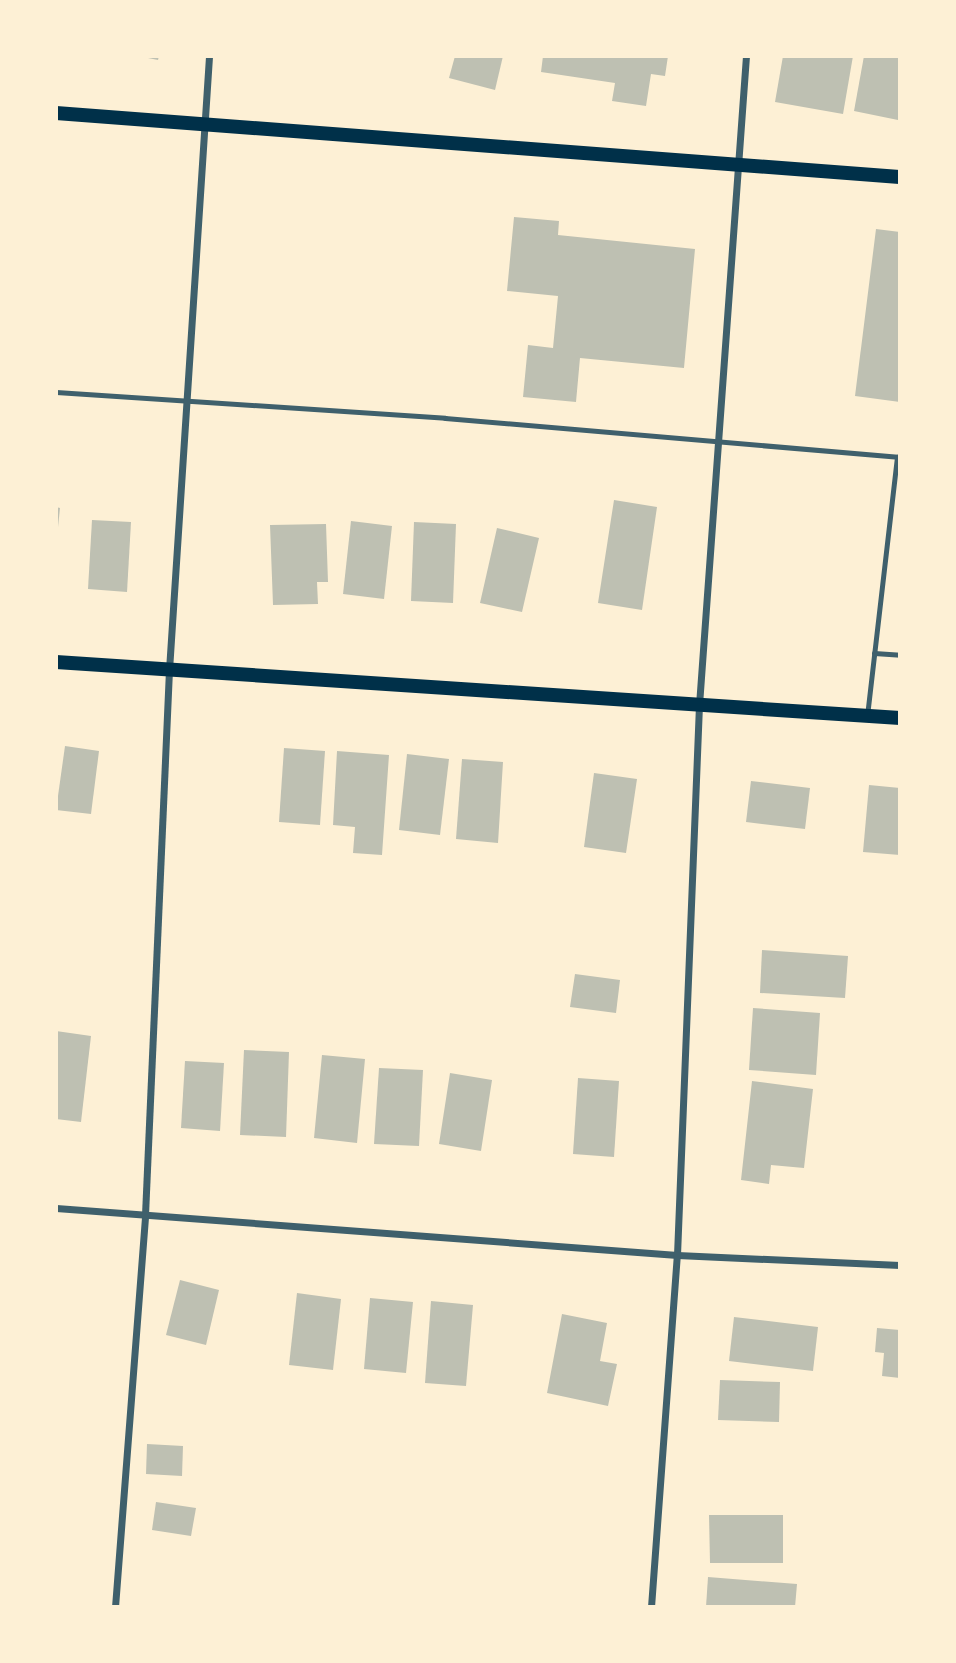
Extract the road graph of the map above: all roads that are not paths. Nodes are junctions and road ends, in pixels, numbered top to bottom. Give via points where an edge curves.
1 (209, 56) edge
2 (746, 56) edge
3 (56, 113) edge
4 (204, 124) junction
5 (737, 163) junction
6 (900, 177) edge
7 (56, 392) edge
8 (186, 402) junction
9 (718, 441) junction
10 (899, 457) edge
11 (897, 492) edge
12 (874, 653) junction
13 (900, 656) edge
14 (56, 662) edge
15 (169, 670) junction
16 (699, 705) junction
17 (867, 716) junction
18 (900, 718) edge
19 (56, 1208) edge
20 (145, 1215) junction
21 (677, 1255) junction
22 (900, 1265) edge
23 (115, 1607) edge
24 (651, 1607) edge

1 - 4 street
2 - 5 street
3 - 4 main road
4 - 5 main road
4 - 8 street
5 - 6 main road
5 - 9 street
7 - 8 lane
8 - 9 lane
8 - 15 street
9 - 10 lane
9 - 16 street
10 - 11 lane
11 - 12 lane
12 - 13 lane
12 - 17 lane
14 - 15 main road
15 - 16 main road
15 - 20 street
16 - 17 main road
16 - 21 street
17 - 18 main road
19 - 20 street
20 - 21 street
20 - 23 street
21 - 22 street
21 - 24 street

